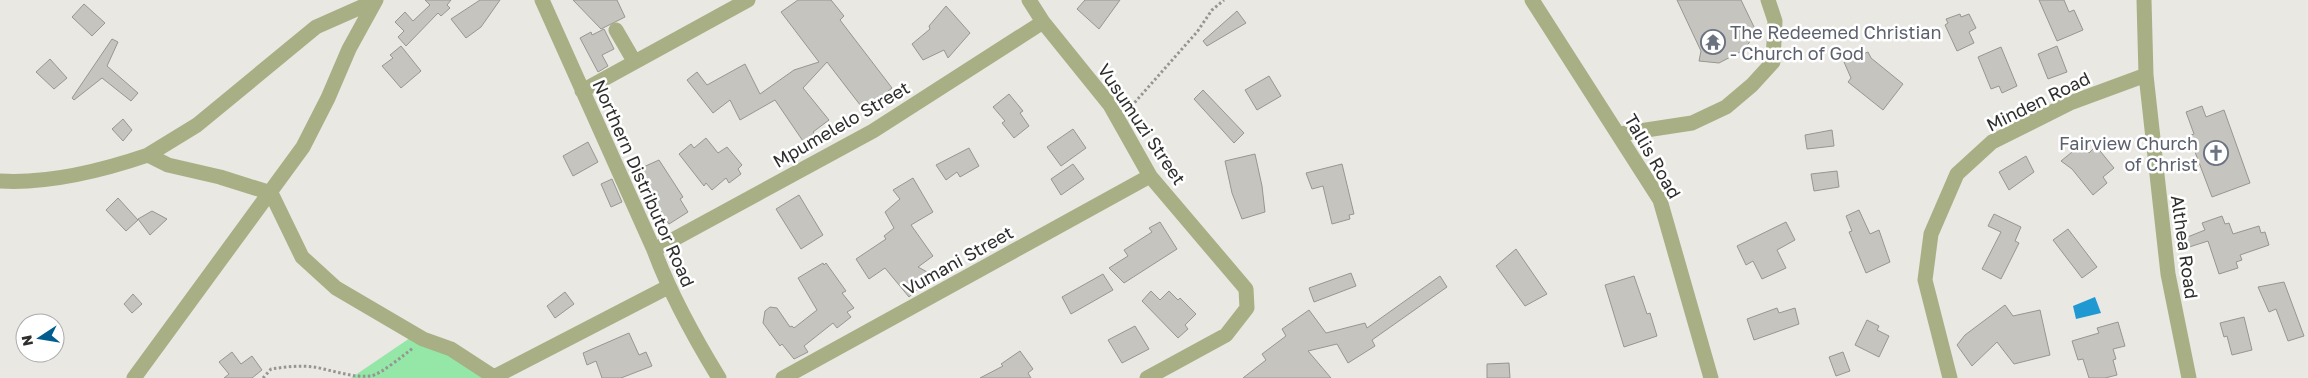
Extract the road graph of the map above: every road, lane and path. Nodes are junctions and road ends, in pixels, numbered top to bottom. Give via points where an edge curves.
1 (376, 0) edge
2 (542, 0) edge
3 (1029, 0) edge
4 (1224, 0) edge
5 (1532, 0) edge
6 (1768, 0) edge
7 (2144, 0) edge
8 (743, 1) edge
9 (1043, 22) junction
10 (616, 30) dead end
11 (634, 61) junction
12 (2146, 75) junction
13 (582, 91) junction
14 (1118, 119) junction
15 (1620, 134) junction
16 (148, 155) junction
17 (1150, 176) junction
18 (0, 181) edge
19 (271, 193) junction
20 (654, 250) junction
21 (668, 287) junction
22 (423, 340) junction
23 (520, 364) junction
24 (134, 378) edge
25 (263, 378) edge
26 (500, 378) edge
27 (719, 378) edge
28 (783, 378) edge
29 (1147, 378) edge
30 (1711, 378) edge
31 (1950, 378) edge
32 (2189, 378) edge

1 - 16 street via 316,27 197,125
1 - 19 street via 348,50 303,147
2 - 13 street, Northern Distributor Road
3 - 9 street, Vusumuzi Street
4 - 14 path
5 - 15 street, Tallis Road
6 - 15 street via 1776,21 1773,62 1752,85 1726,107 1692,123
7 - 12 street, Althea Road
8 - 11 street
9 - 14 street, Vusumuzi Street
9 - 20 street, Mpumelelo Street via 873,131
10 - 11 street
11 - 13 street
12 - 31 street, Minden Road via 2070,103 1992,142 1957,174 1931,234 1925,280
12 - 32 street, Althea Road via 2168,274
13 - 20 street, Northern Distributor Road
14 - 17 street, Vusumuzi Street
15 - 30 street, Tallis Road via 1660,200
16 - 18 street via 54,179
16 - 19 street via 168,165
17 - 28 street, Vumani Street
17 - 29 street, Vusumuzi Street via 1246,289 1247,308 1226,335
19 - 22 street via 302,258 336,288
19 - 24 street
20 - 21 street, Northern Distributor Road
21 - 23 street
21 - 27 street, Northern Distributor Road
22 - 23 street via 451,349 494,377
22 - 25 path via 371,376 345,376 334,370 294,366 271,369
23 - 26 street

